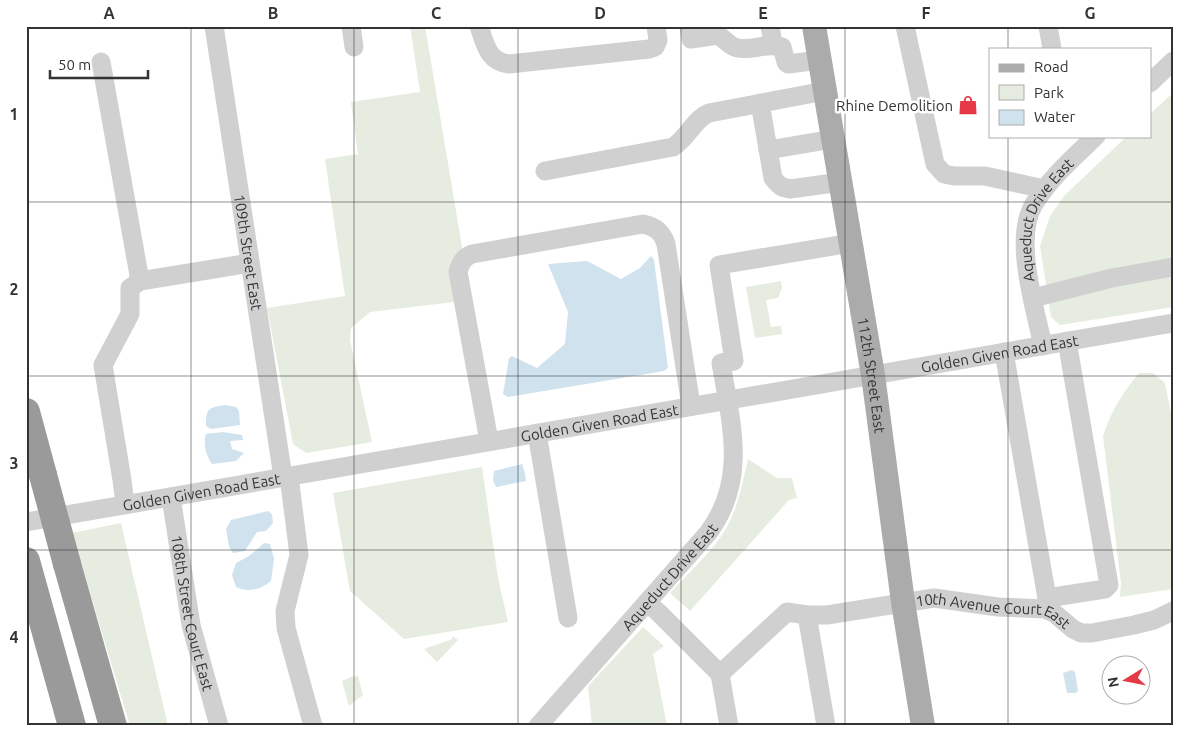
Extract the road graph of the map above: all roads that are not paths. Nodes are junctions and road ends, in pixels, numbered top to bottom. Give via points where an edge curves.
1 (214, 26) edge
2 (351, 26) edge
3 (479, 26) edge
4 (656, 26) edge
5 (688, 26) edge
6 (814, 26) edge
7 (905, 26) edge
8 (1048, 26) edge
9 (772, 35) edge
10 (354, 47) dead end
11 (1052, 48) edge
12 (820, 60) junction
13 (1173, 61) edge
14 (101, 62) dead end
15 (1152, 81) edge
16 (825, 92) junction
17 (760, 103) junction
18 (1092, 138) edge
19 (833, 140) junction
20 (1078, 144) edge
21 (768, 150) junction
22 (545, 171) dead end
23 (840, 182) junction
24 (1044, 189) junction
25 (851, 243) junction
26 (250, 263) junction
27 (1173, 267) edge
28 (140, 281) junction
29 (1033, 298) junction
30 (1173, 323) edge
31 (1068, 341) junction
32 (1043, 346) junction
33 (1004, 352) junction
34 (873, 375) junction
35 (727, 399) junction
36 (691, 406) junction
37 (26, 412) edge
38 (537, 432) junction
39 (489, 441) junction
40 (286, 477) junction
41 (171, 497) junction
42 (124, 505) junction
43 (26, 522) edge
44 (28, 566) edge
45 (904, 602) junction
46 (1046, 604) junction
47 (653, 607) junction
48 (1173, 611) edge
49 (807, 616) junction
50 (568, 618) dead end
51 (720, 674) junction
52 (72, 726) edge
53 (113, 726) edge
54 (219, 726) edge
55 (313, 726) edge
56 (538, 726) edge
57 (729, 726) edge
58 (826, 726) edge
59 (923, 726) edge

1 - 26 street, 109th Street East
2 - 10 street
3 - 4 street via 492,57 500,63 509,64 650,49 658,40
5 - 9 street via 691,39 718,35 736,48 748,49
6 - 12 main road, 112th Street East
7 - 24 street via 936,164 944,174 985,176
8 - 11 street
9 - 12 street via 782,47 788,64
12 - 16 main road, 112th Street East
13 - 15 street
14 - 28 street
16 - 17 street
16 - 19 main road, 112th Street East
17 - 21 street
17 - 22 street via 703,116 673,147
18 - 20 street, Aqueduct Drive East
19 - 21 street
19 - 23 main road, 112th Street East
20 - 24 street, Aqueduct Drive East
21 - 23 street via 773,178 784,188
23 - 25 main road, 112th Street East
24 - 29 street, Aqueduct Drive East via 1033,205 1024,240
25 - 34 main road, 112th Street East
25 - 35 street, Aqueduct Drive East via 719,265 734,361 721,363
26 - 28 street
26 - 40 street, 109th Street East
27 - 29 street
28 - 42 street via 130,288 130,314 103,365
29 - 32 street, Aqueduct Drive East
30 - 31 street, Golden Given Road East
31 - 32 street, Golden Given Road East
31 - 46 street via 1109,585
32 - 33 street, Golden Given Road East
33 - 34 street, Golden Given Road East
33 - 46 street
34 - 35 street, Golden Given Road East
34 - 45 main road, 112th Street East
35 - 36 street, Golden Given Road East
35 - 47 street, Aqueduct Drive East via 734,454 730,491 716,522
36 - 38 street, Golden Given Road East
36 - 39 street via 666,244 657,230 643,224 472,254 460,262 458,272
37 - 53 highway, bridge
38 - 39 street, Golden Given Road East
38 - 50 street
39 - 40 street, Golden Given Road East
40 - 41 street, Golden Given Road East
40 - 55 street, 109th Street East via 299,555 285,611 286,628
41 - 42 street, Golden Given Road East
41 - 54 street, 108th Street Court East via 191,625
42 - 43 street, Golden Given Road East
44 - 52 highway
45 - 46 street, 10th Avenue Court East via 934,598 998,608
45 - 49 street, 10th Avenue Court East
45 - 59 main road, 112th Street East
46 - 48 street, 10th Avenue Court East via 1081,633 1134,625
47 - 51 street
47 - 56 street, Aqueduct Drive East
49 - 51 street, 10th Avenue Court East via 787,612
49 - 58 street
51 - 57 street

